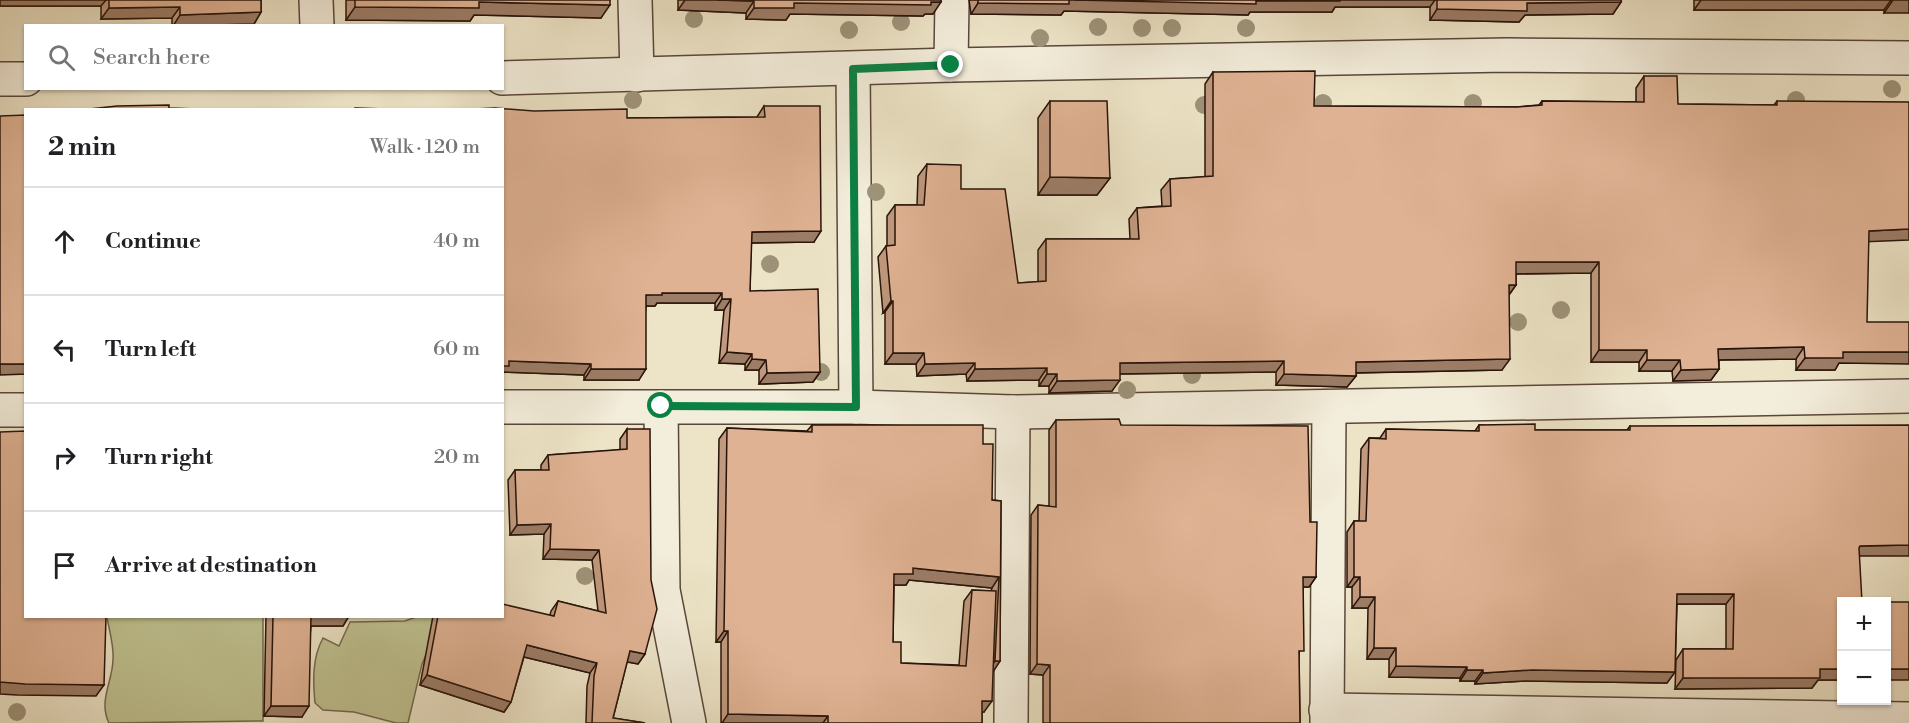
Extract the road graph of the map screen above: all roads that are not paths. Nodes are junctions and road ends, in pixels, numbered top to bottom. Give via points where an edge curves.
1 (316, 0) edge
2 (635, 0) edge
3 (952, 0) edge
4 (316, 24) edge
5 (1909, 58) edge
6 (951, 65) junction
7 (853, 69) junction
8 (637, 75) junction
9 (504, 78) edge
10 (0, 79) edge
11 (24, 79) edge
12 (1909, 396) edge
13 (661, 406) junction
14 (504, 407) edge
15 (856, 407) junction
16 (1329, 407) junction
17 (0, 410) edge
18 (24, 410) edge
19 (1013, 412) junction
20 (1327, 716) edge
21 (1909, 719) edge
22 (689, 723) edge
23 (1011, 723) edge

1 - 4 street
2 - 8 street
3 - 6 street
5 - 6 street via 1506,55
6 - 7 street
7 - 8 street
7 - 15 street
8 - 9 street
10 - 11 street
12 - 16 street
13 - 14 street
13 - 15 street
13 - 22 street via 663,590
15 - 19 street
16 - 19 street
16 - 20 street
17 - 18 street
19 - 23 street
20 - 21 street

